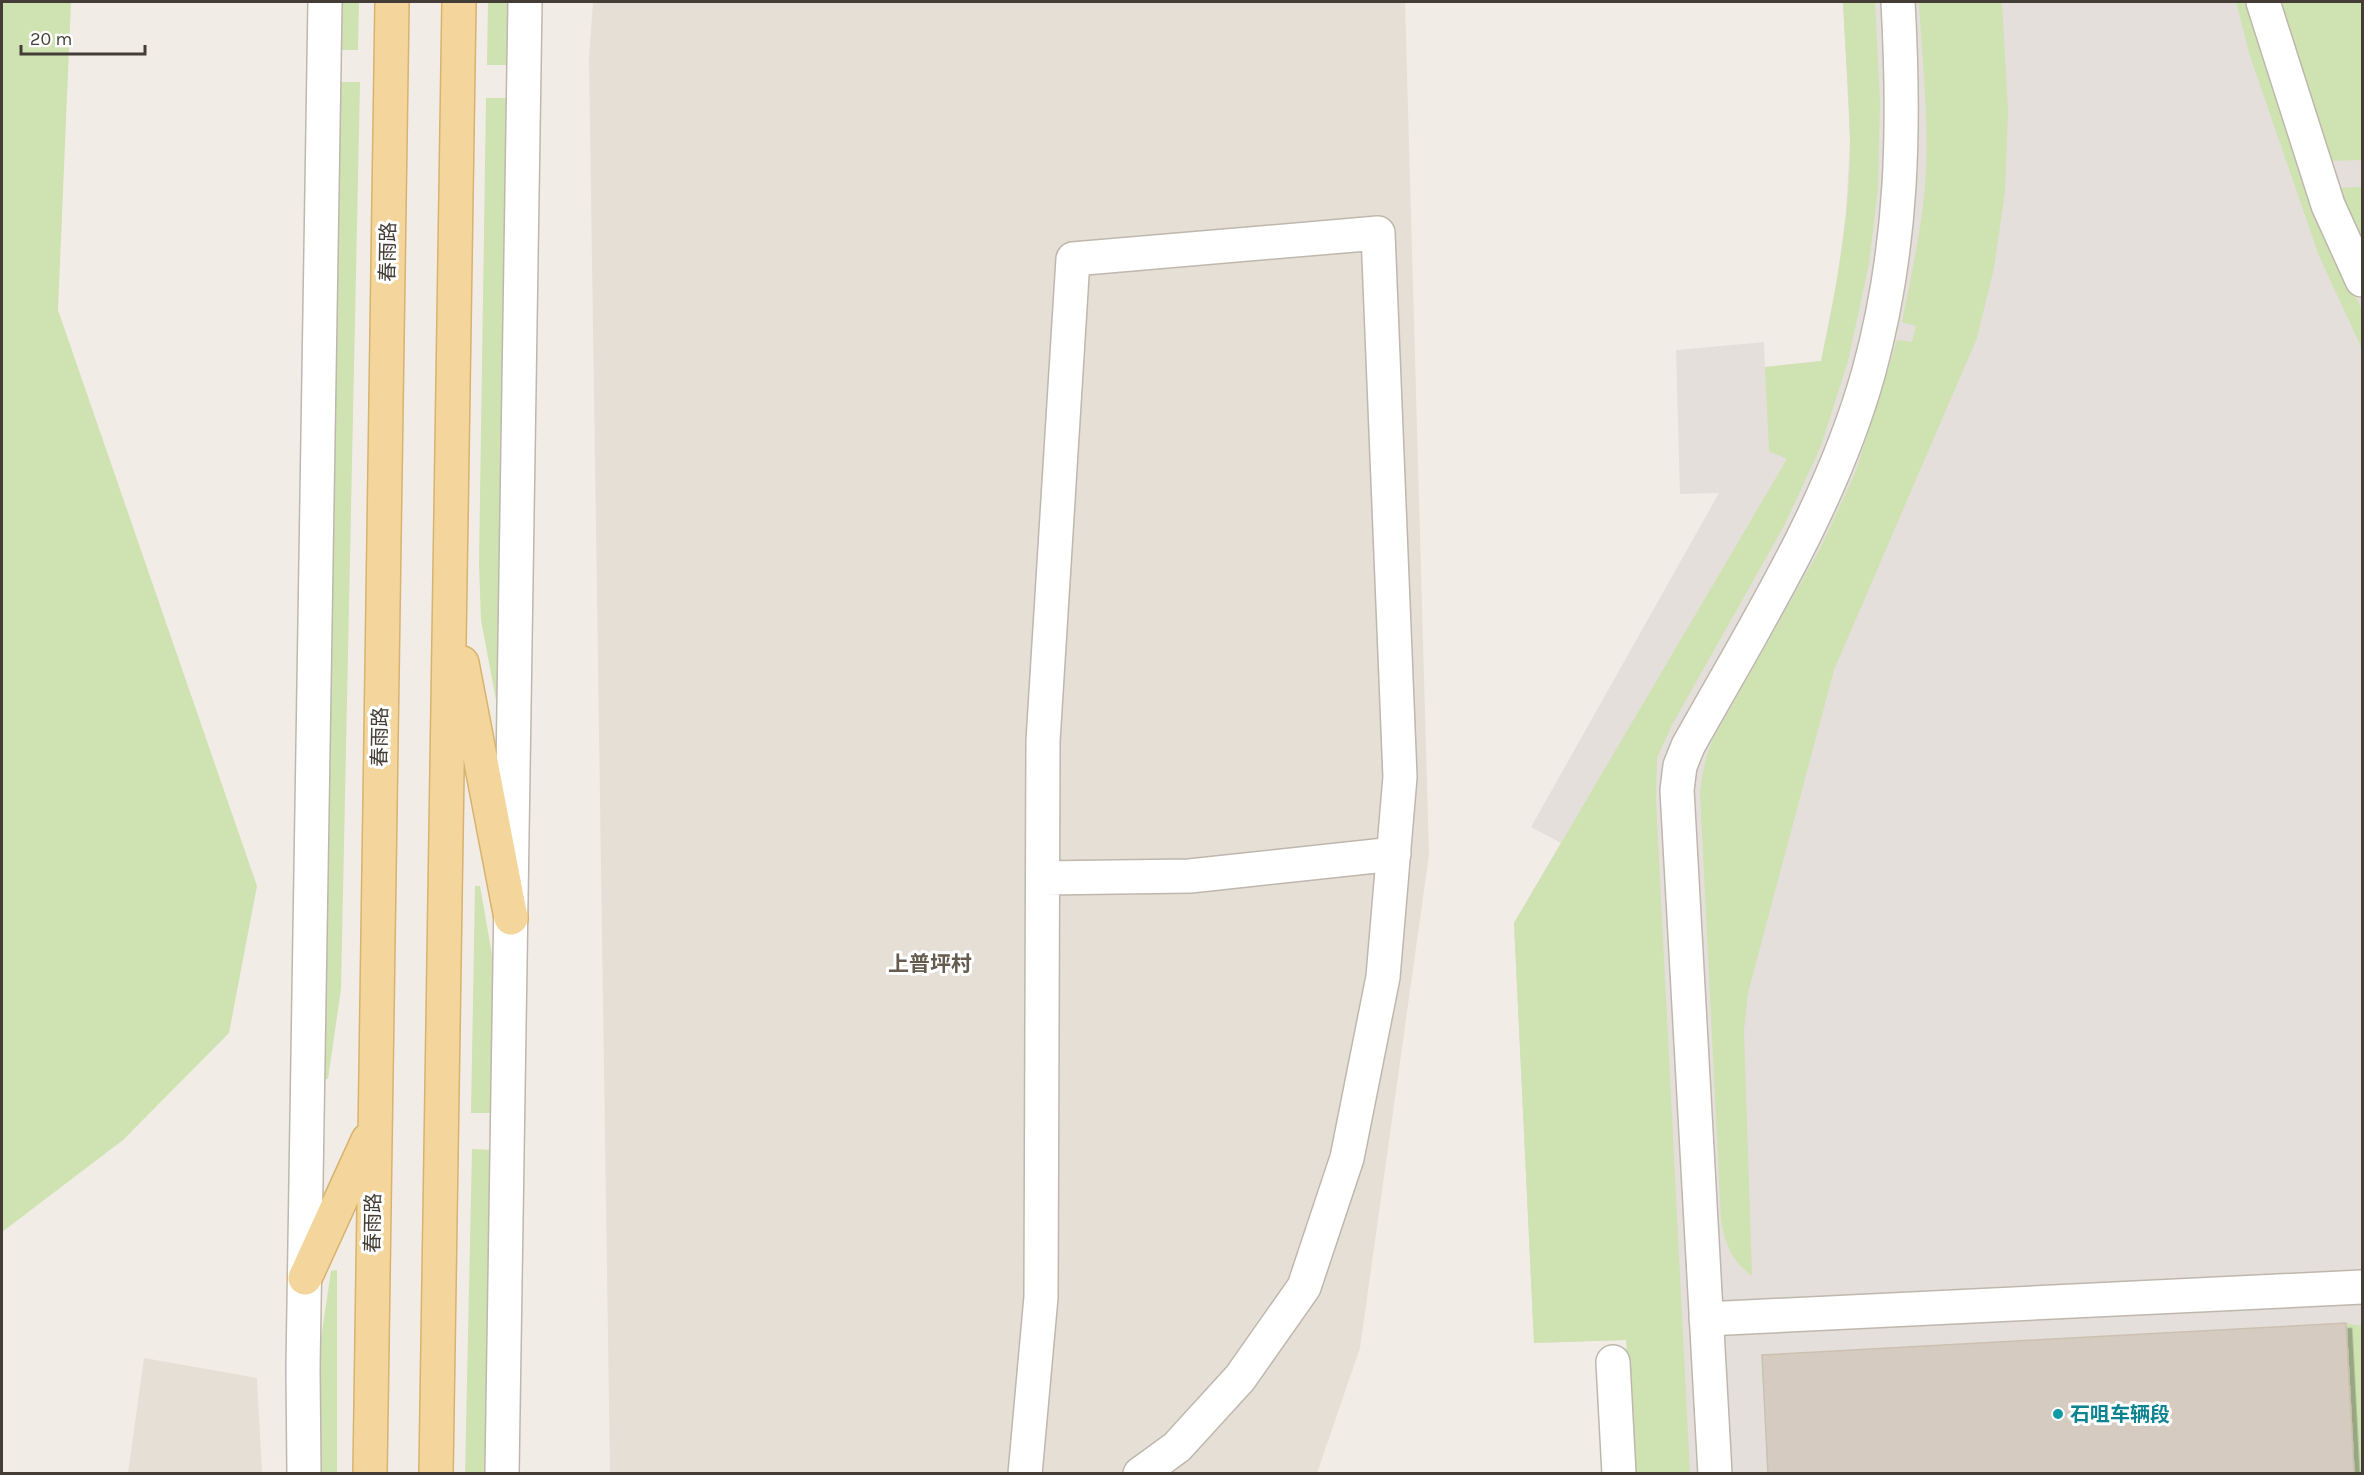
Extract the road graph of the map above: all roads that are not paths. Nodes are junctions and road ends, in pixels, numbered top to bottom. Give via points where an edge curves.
1 (325, 2) edge
2 (392, 2) edge
3 (459, 2) edge
4 (525, 2) edge
5 (1898, 2) edge
6 (2263, 2) edge
7 (2362, 280) edge
8 (449, 593) junction
9 (1394, 854) junction
10 (1043, 878) junction
11 (511, 918) junction
12 (374, 1128) junction
13 (305, 1278) junction
14 (2362, 1287) edge
15 (1706, 1319) junction
16 (1613, 1362) dead end
17 (304, 1473) edge
18 (370, 1473) edge
19 (436, 1473) edge
20 (502, 1473) edge
21 (1025, 1473) edge
22 (1140, 1473) edge
23 (1619, 1473) edge
24 (1715, 1473) edge

1 - 13 street
2 - 12 main road, 春雨路
3 - 8 main road
4 - 11 street
5 - 15 street via 1903,88 1899,200 1883,313 1869,372 1830,477 1800,543 1688,746 1679,774
6 - 7 street via 2328,205
8 - 11 main road
8 - 19 main road
9 - 10 street via 1190,876
9 - 10 street via 1400,777 1378,233 1073,259 1043,741
9 - 22 street via 1383,977 1347,1158 1304,1287 1240,1378 1177,1447
10 - 21 street via 1041,1297
11 - 20 street
12 - 13 main road
12 - 18 main road, 春雨路
13 - 17 street
14 - 15 street
15 - 24 street
16 - 23 street

